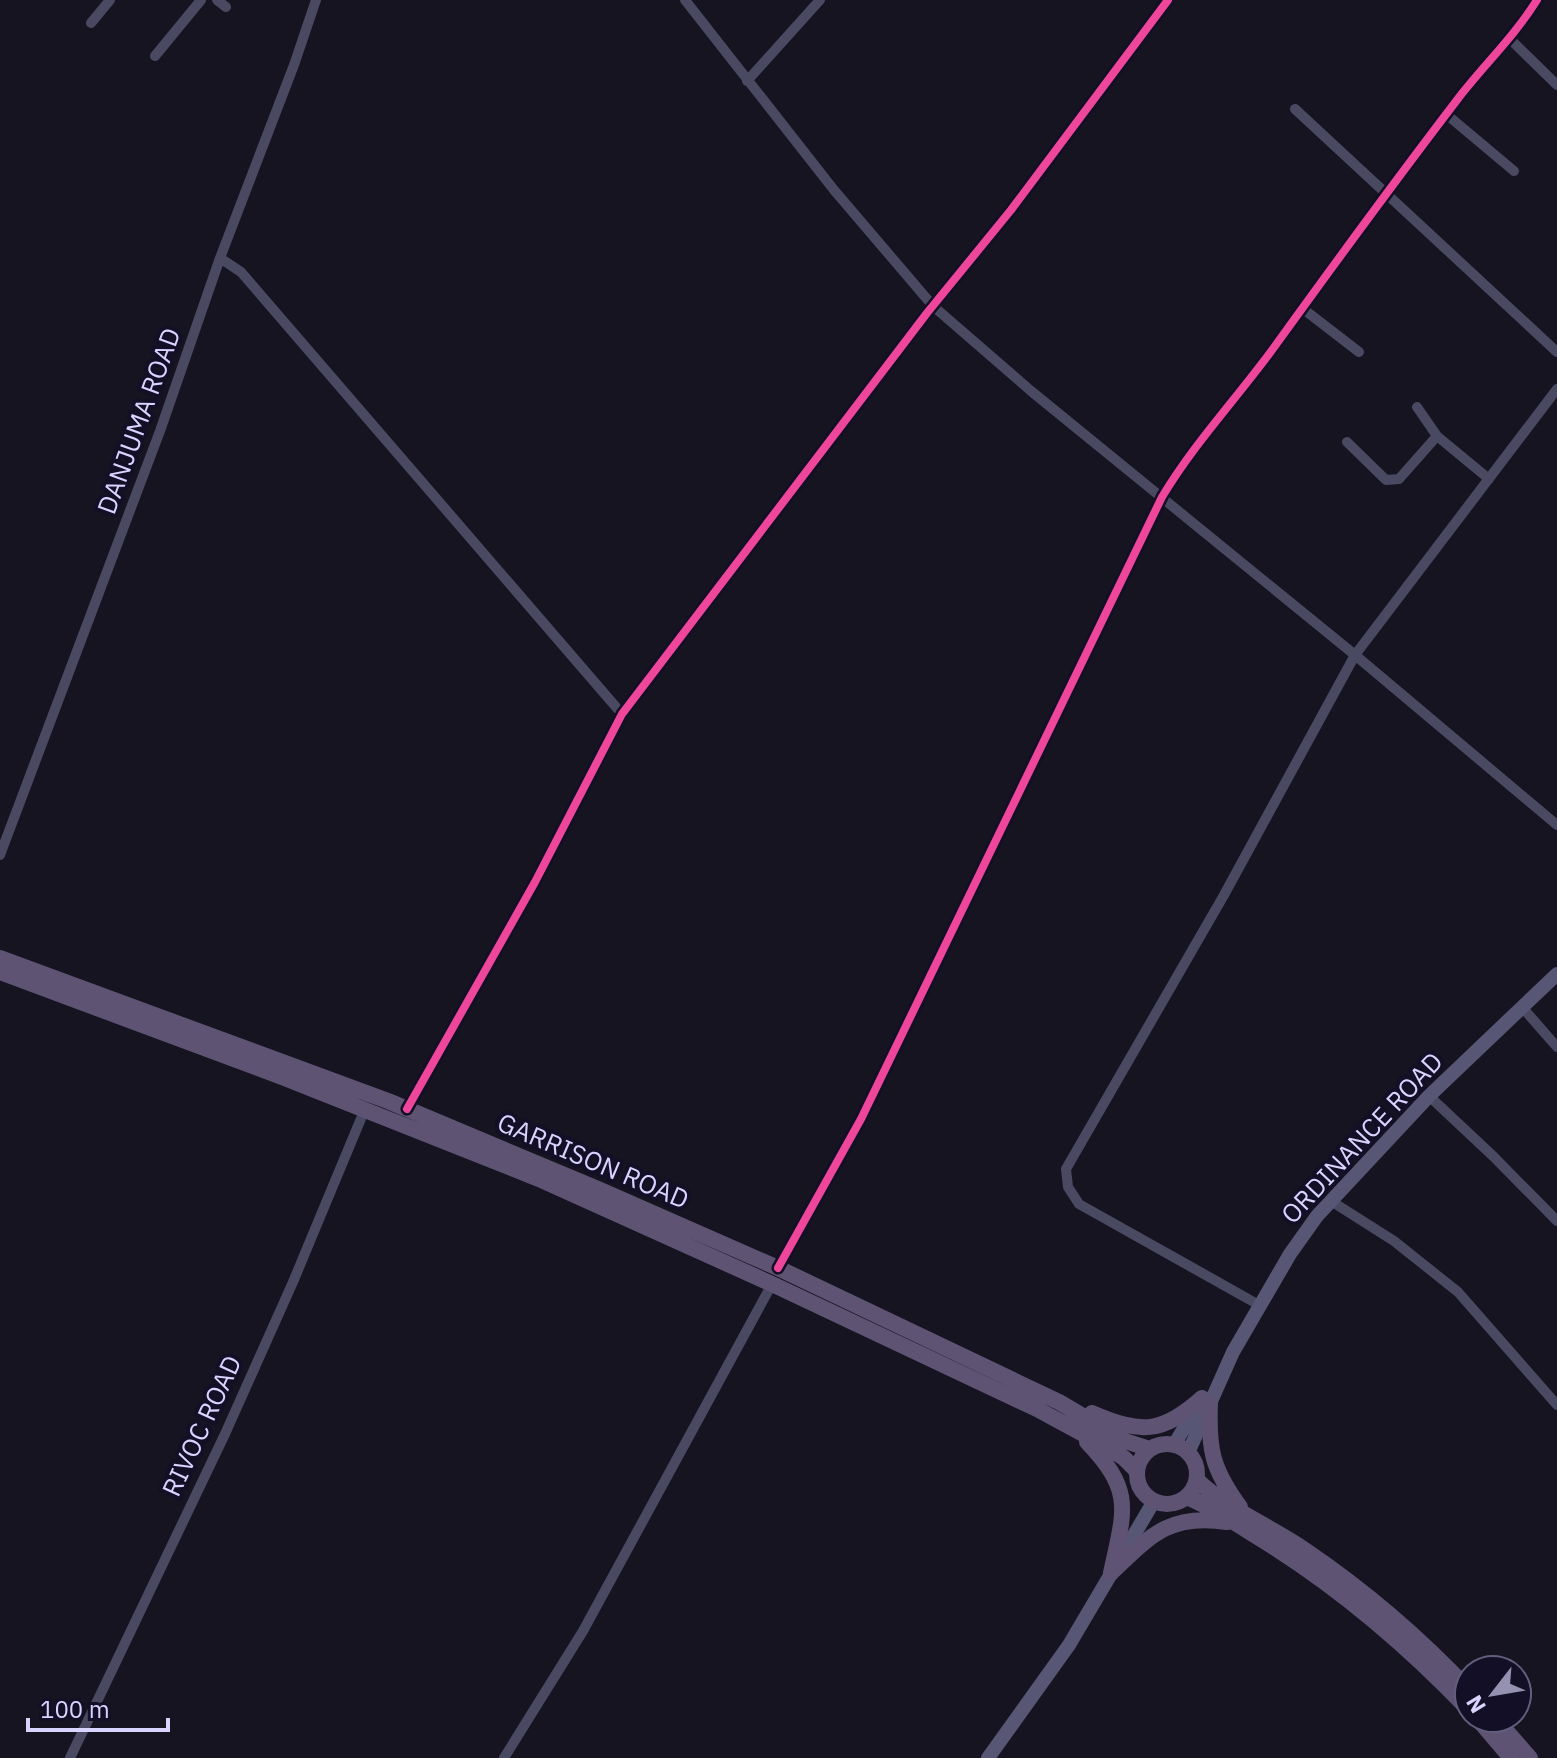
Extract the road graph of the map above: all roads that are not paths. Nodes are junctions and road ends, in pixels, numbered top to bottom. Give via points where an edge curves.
1 (110, 0) edge
2 (201, 0) edge
3 (316, 0) edge
4 (685, 0) edge
5 (820, 0) edge
6 (1168, 0) edge
7 (1537, 0) edge
8 (91, 23) dead end
9 (1509, 38) junction
10 (155, 56) dead end
11 (747, 81) junction
12 (1557, 85) edge
13 (1295, 109) dead end
14 (1446, 114) junction
15 (1514, 171) dead end
16 (1387, 193) junction
17 (220, 258) junction
18 (933, 306) junction
19 (1302, 308) junction
20 (1359, 352) dead end
21 (1557, 352) edge
22 (1557, 389) edge
23 (1417, 407) dead end
24 (1437, 436) junction
25 (1347, 442) dead end
26 (1489, 479) junction
27 (1162, 497) junction
28 (1355, 655) junction
29 (622, 714) junction
30 (1557, 825) edge
31 (0, 855) edge
32 (0, 958) edge
33 (0, 972) edge
34 (1557, 974) edge
35 (1522, 1007) junction
36 (1557, 1047) edge
37 (1429, 1096) junction
38 (365, 1109) junction
39 (407, 1109) junction
40 (1331, 1201) junction
41 (1556, 1217) edge
42 (775, 1276) junction
43 (1259, 1305) junction
44 (1206, 1400) junction
45 (1059, 1402) junction
46 (1557, 1405) edge
47 (1068, 1425) junction
48 (1150, 1449) junction
49 (1181, 1449) junction
50 (1137, 1471) junction
51 (1197, 1480) junction
52 (1187, 1497) junction
53 (1154, 1501) junction
54 (1240, 1518) junction
55 (1111, 1573) junction
56 (1453, 1675) edge
57 (1453, 1694) edge
58 (1491, 1734) edge
59 (1509, 1734) edge
60 (70, 1758) edge
61 (504, 1758) edge
62 (988, 1758) edge
63 (1511, 1758) edge
64 (1530, 1758) edge

1 - 8 street
2 - 10 street
3 - 17 street, DANJUMA ROAD
4 - 11 street
5 - 11 street
6 - 18 street
7 - 9 street
9 - 12 street
9 - 14 street
11 - 18 street
13 - 16 street
14 - 15 street
14 - 16 street
16 - 19 street
16 - 21 street
17 - 29 street via 241,272
17 - 31 street, DANJUMA ROAD
18 - 27 street
18 - 29 street
19 - 20 street
19 - 27 street via 1205,431
22 - 26 street
23 - 24 street
24 - 25 street via 1394,481 1386,480
24 - 26 street
26 - 28 street
27 - 28 street
27 - 42 street via 861,1119
28 - 30 street
28 - 43 street via 1066,1169 1068,1187 1079,1204
29 - 39 street
32 - 39 main road, GARRISON ROAD
33 - 38 main road, GARRISON ROAD
34 - 35 street, ORDINANCE ROAD
35 - 36 street
35 - 37 street, ORDINANCE ROAD
37 - 40 street, ORDINANCE ROAD
37 - 41 street
38 - 42 main road, GARRISON ROAD
38 - 60 street, RIVOC ROAD via 225,1434
39 - 42 main road, GARRISON ROAD
40 - 43 street, ORDINANCE ROAD
40 - 46 street via 1394,1241 1458,1292
42 - 45 main road, GARRISON ROAD
42 - 47 main road, GARRISON ROAD
42 - 61 street via 583,1631
43 - 44 street, ORDINANCE ROAD
44 - 45 main road via 1173,1421 1143,1429
44 - 49 street, ORDINANCE ROAD
44 - 54 main road via 1212,1456
45 - 48 main road, GARRISON ROAD via 1125,1441
47 - 50 main road, GARRISON ROAD
47 - 55 main road via 1100,1456 1122,1492
48 - 49 main road
48 - 50 main road
49 - 51 main road via 1194,1462
50 - 53 main road via 1143,1493
51 - 52 main road
51 - 54 main road
52 - 53 main road via 1169,1505
52 - 54 main road
53 - 55 street
54 - 55 main road via 1178,1522 1163,1528
54 - 56 main road via 1323,1562
54 - 57 main road via 1350,1601
55 - 62 street via 1069,1645
58 - 63 main road
59 - 64 main road

